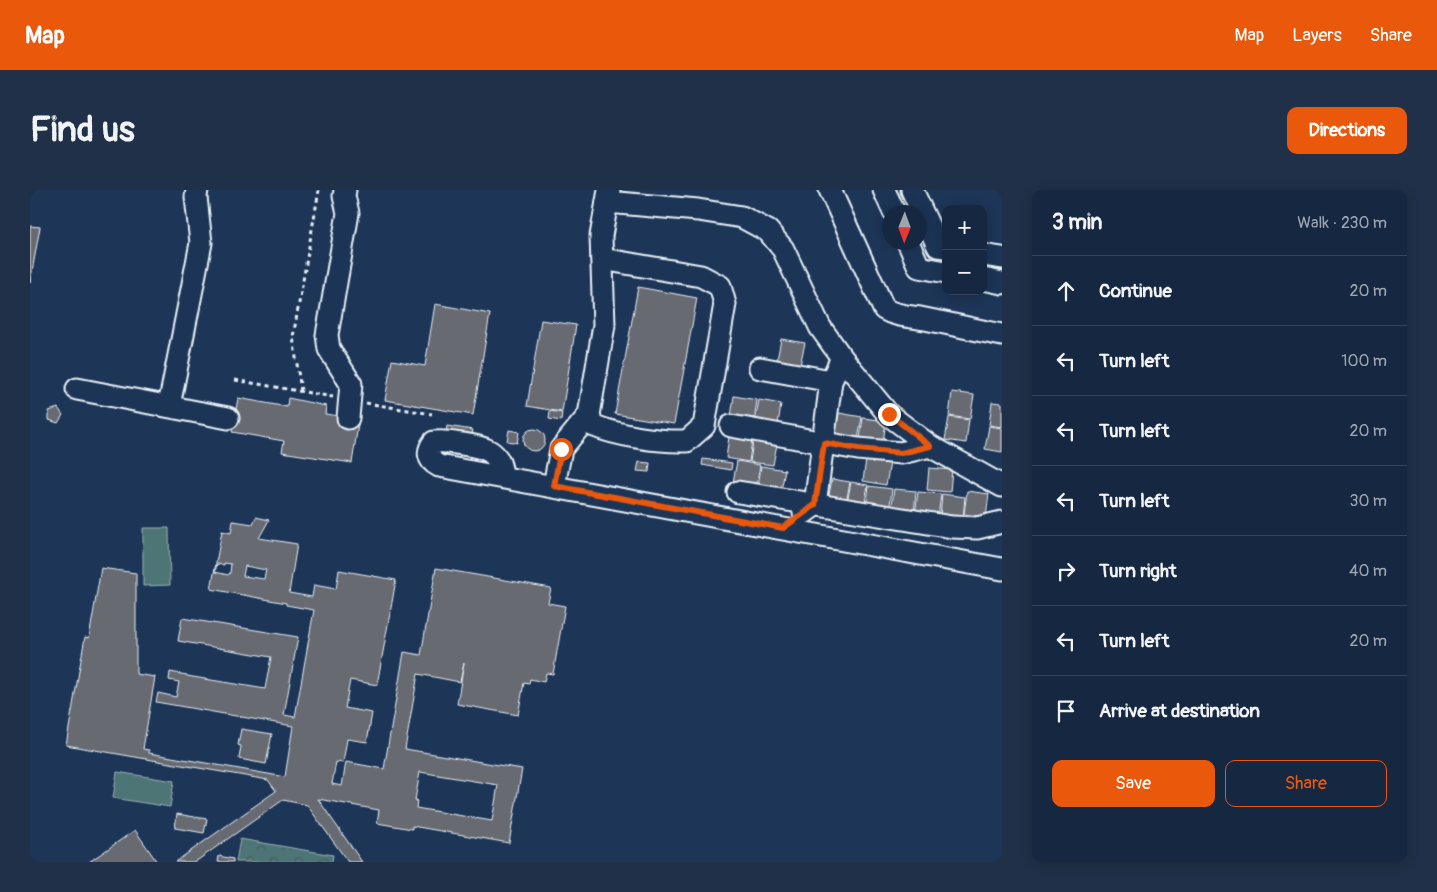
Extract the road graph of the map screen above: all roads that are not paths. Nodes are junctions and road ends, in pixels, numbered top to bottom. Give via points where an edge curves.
1 (197, 190) edge
2 (830, 190) edge
3 (884, 190) edge
4 (912, 190) edge
5 (339, 192) edge
6 (608, 196) edge
7 (660, 198) edge
8 (891, 205) edge
9 (942, 246) edge
10 (912, 250) edge
11 (987, 256) edge
12 (1002, 258) edge
13 (602, 259) junction
14 (942, 271) edge
15 (987, 281) edge
16 (1002, 283) edge
17 (1002, 335) edge
18 (842, 358) junction
19 (760, 368) dead end
20 (831, 381) junction
21 (77, 389) dead end
22 (169, 406) junction
23 (588, 415) junction
24 (228, 418) dead end
25 (348, 418) dead end
26 (731, 426) dead end
27 (824, 443) junction
28 (930, 446) junction
29 (502, 477) dead end
30 (554, 486) junction
31 (1002, 486) edge
32 (738, 492) dead end
33 (815, 505) junction
34 (1002, 522) edge
35 (783, 528) junction
36 (1002, 569) edge

1 - 22 lane via 201,243
2 - 17 lane via 884,308 900,316
3 - 8 lane
4 - 9 lane via 938,246
5 - 25 lane via 348,213 328,335 329,349 351,384
6 - 7 lane
6 - 13 lane via 601,236
7 - 18 lane via 698,210 742,217 768,231 783,249 820,327
10 - 14 lane via 919,267
11 - 12 lane
13 - 23 lane via 604,325
13 - 23 lane via 701,276 720,286 725,304 704,426 687,441 667,442 604,430 592,425
15 - 16 lane
18 - 20 lane
18 - 28 lane via 889,414
19 - 20 lane
20 - 27 lane
21 - 22 lane
22 - 24 lane
23 - 30 lane via 561,449
26 - 27 lane
27 - 28 lane via 901,453
27 - 33 lane
28 - 31 lane
29 - 30 lane
30 - 35 lane
32 - 33 lane
33 - 34 lane via 952,527 977,528
33 - 35 lane
35 - 36 lane

